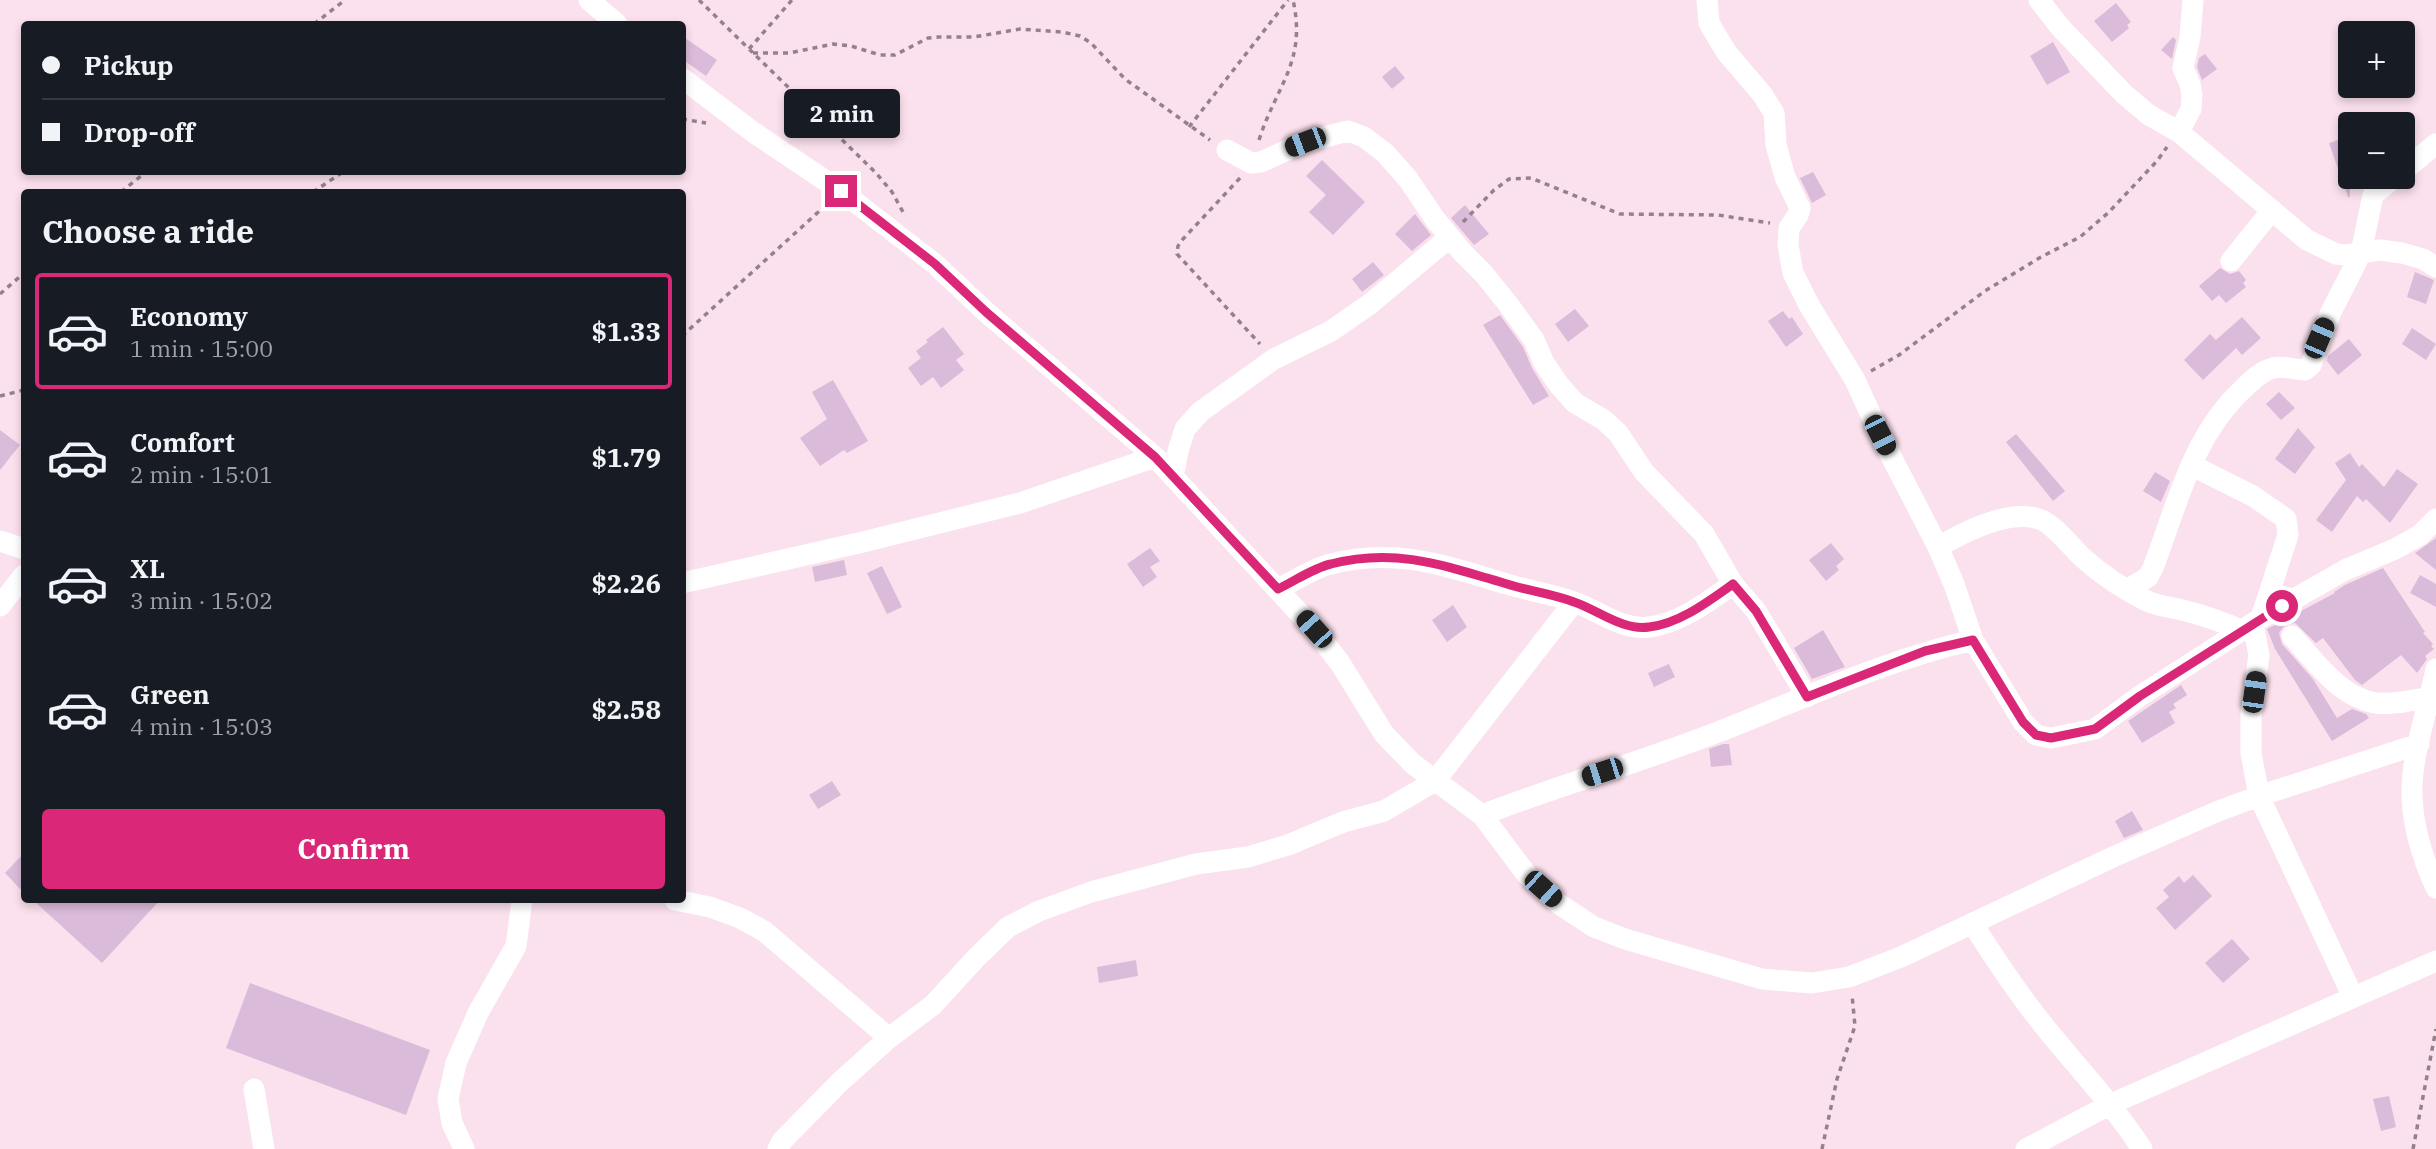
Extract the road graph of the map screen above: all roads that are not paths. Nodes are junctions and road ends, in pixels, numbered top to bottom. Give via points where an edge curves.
1 (589, 0) edge
2 (1707, 0) edge
3 (2039, 0) edge
4 (2193, 0) edge
5 (614, 21) edge
6 (686, 81) edge
7 (2179, 132) junction
8 (2436, 144) edge
9 (1227, 150) road end
10 (2415, 161) edge
11 (2380, 189) edge
12 (2272, 210) junction
13 (1450, 237) junction
14 (2361, 253) junction
15 (2231, 261) dead end
16 (2436, 267) edge
17 (1155, 457) junction
18 (2191, 465) junction
19 (1173, 477) junction
20 (2436, 519) edge
21 (0, 541) edge
22 (1938, 547) junction
23 (21, 548) edge
24 (21, 579) edge
25 (686, 582) edge
26 (1733, 584) junction
27 (1278, 589) junction
28 (2127, 590) junction
29 (1574, 602) junction
30 (0, 606) edge
31 (2252, 624) junction
32 (2292, 636) dead end
33 (1973, 640) junction
34 (2436, 668) edge
35 (2431, 696) junction
36 (1807, 697) junction
37 (2419, 744) junction
38 (1435, 781) junction
39 (2259, 796) junction
40 (1482, 815) junction
41 (2436, 888) edge
42 (686, 902) edge
43 (522, 903) edge
44 (1972, 923) junction
45 (2436, 961) edge
46 (2353, 997) junction
47 (889, 1038) junction
48 (254, 1089) dead end
49 (2111, 1104) junction
50 (264, 1149) edge
51 (464, 1149) edge
52 (778, 1149) edge
53 (2026, 1149) edge
54 (2142, 1149) edge

1 - 5 street
2 - 22 street via 1709,23 1716,35 1774,113 1776,145 1800,208 1789,228 1793,273 1855,380
3 - 7 street via 2124,94
4 - 7 street via 2183,68 2192,94 2191,109
6 - 17 street via 935,264
7 - 12 street
8 - 10 street
9 - 13 street via 1251,163 1324,135 1348,131 1364,137 1408,179
11 - 14 street via 2373,195
12 - 14 street via 2323,250
12 - 15 street
13 - 19 street via 1370,304 1331,331 1274,359 1200,412 1185,429
13 - 26 street via 1508,304 1559,386 1618,433 1644,472 1704,534
14 - 16 street via 2403,253
14 - 18 street via 2311,365 2305,370 2270,368 2253,379 2213,422
17 - 19 street
17 - 25 street via 998,509
18 - 28 street via 2153,568 2148,577
18 - 31 street via 2253,496 2286,519 2288,535
19 - 27 street
20 - 31 street via 2395,550 2345,570
21 - 23 street
22 - 28 street via 1987,523 2026,516 2042,519 2083,558
22 - 33 street
24 - 30 street
26 - 29 street via 1669,622 1648,628 1613,620
26 - 36 street via 1763,623
27 - 29 street via 1329,564 1380,556 1428,560
27 - 38 street via 1340,663 1384,734
28 - 31 street via 2149,602 2216,620
29 - 38 street
31 - 33 street via 2095,729 2051,738 2036,735 2023,722
31 - 39 street via 2259,655 2251,753
32 - 35 street via 2350,693 2375,703
33 - 36 street via 1925,651
34 - 35 street
35 - 37 street
36 - 40 street
37 - 39 street
37 - 41 street via 2412,787 2415,820
38 - 40 street
38 - 47 street via 1384,811 1288,845 1137,879 1039,911 1008,927 933,1005
39 - 44 street via 2112,857
39 - 46 street
40 - 44 street via 1527,875 1594,927 1762,979 1812,983 1849,977
42 - 47 street via 740,918 764,931
43 - 51 street via 516,946 478,1013 450,1087 452,1123
44 - 49 street via 2037,1017
45 - 46 street
46 - 49 street
47 - 52 street via 841,1081
48 - 50 street
49 - 53 street
49 - 54 street

